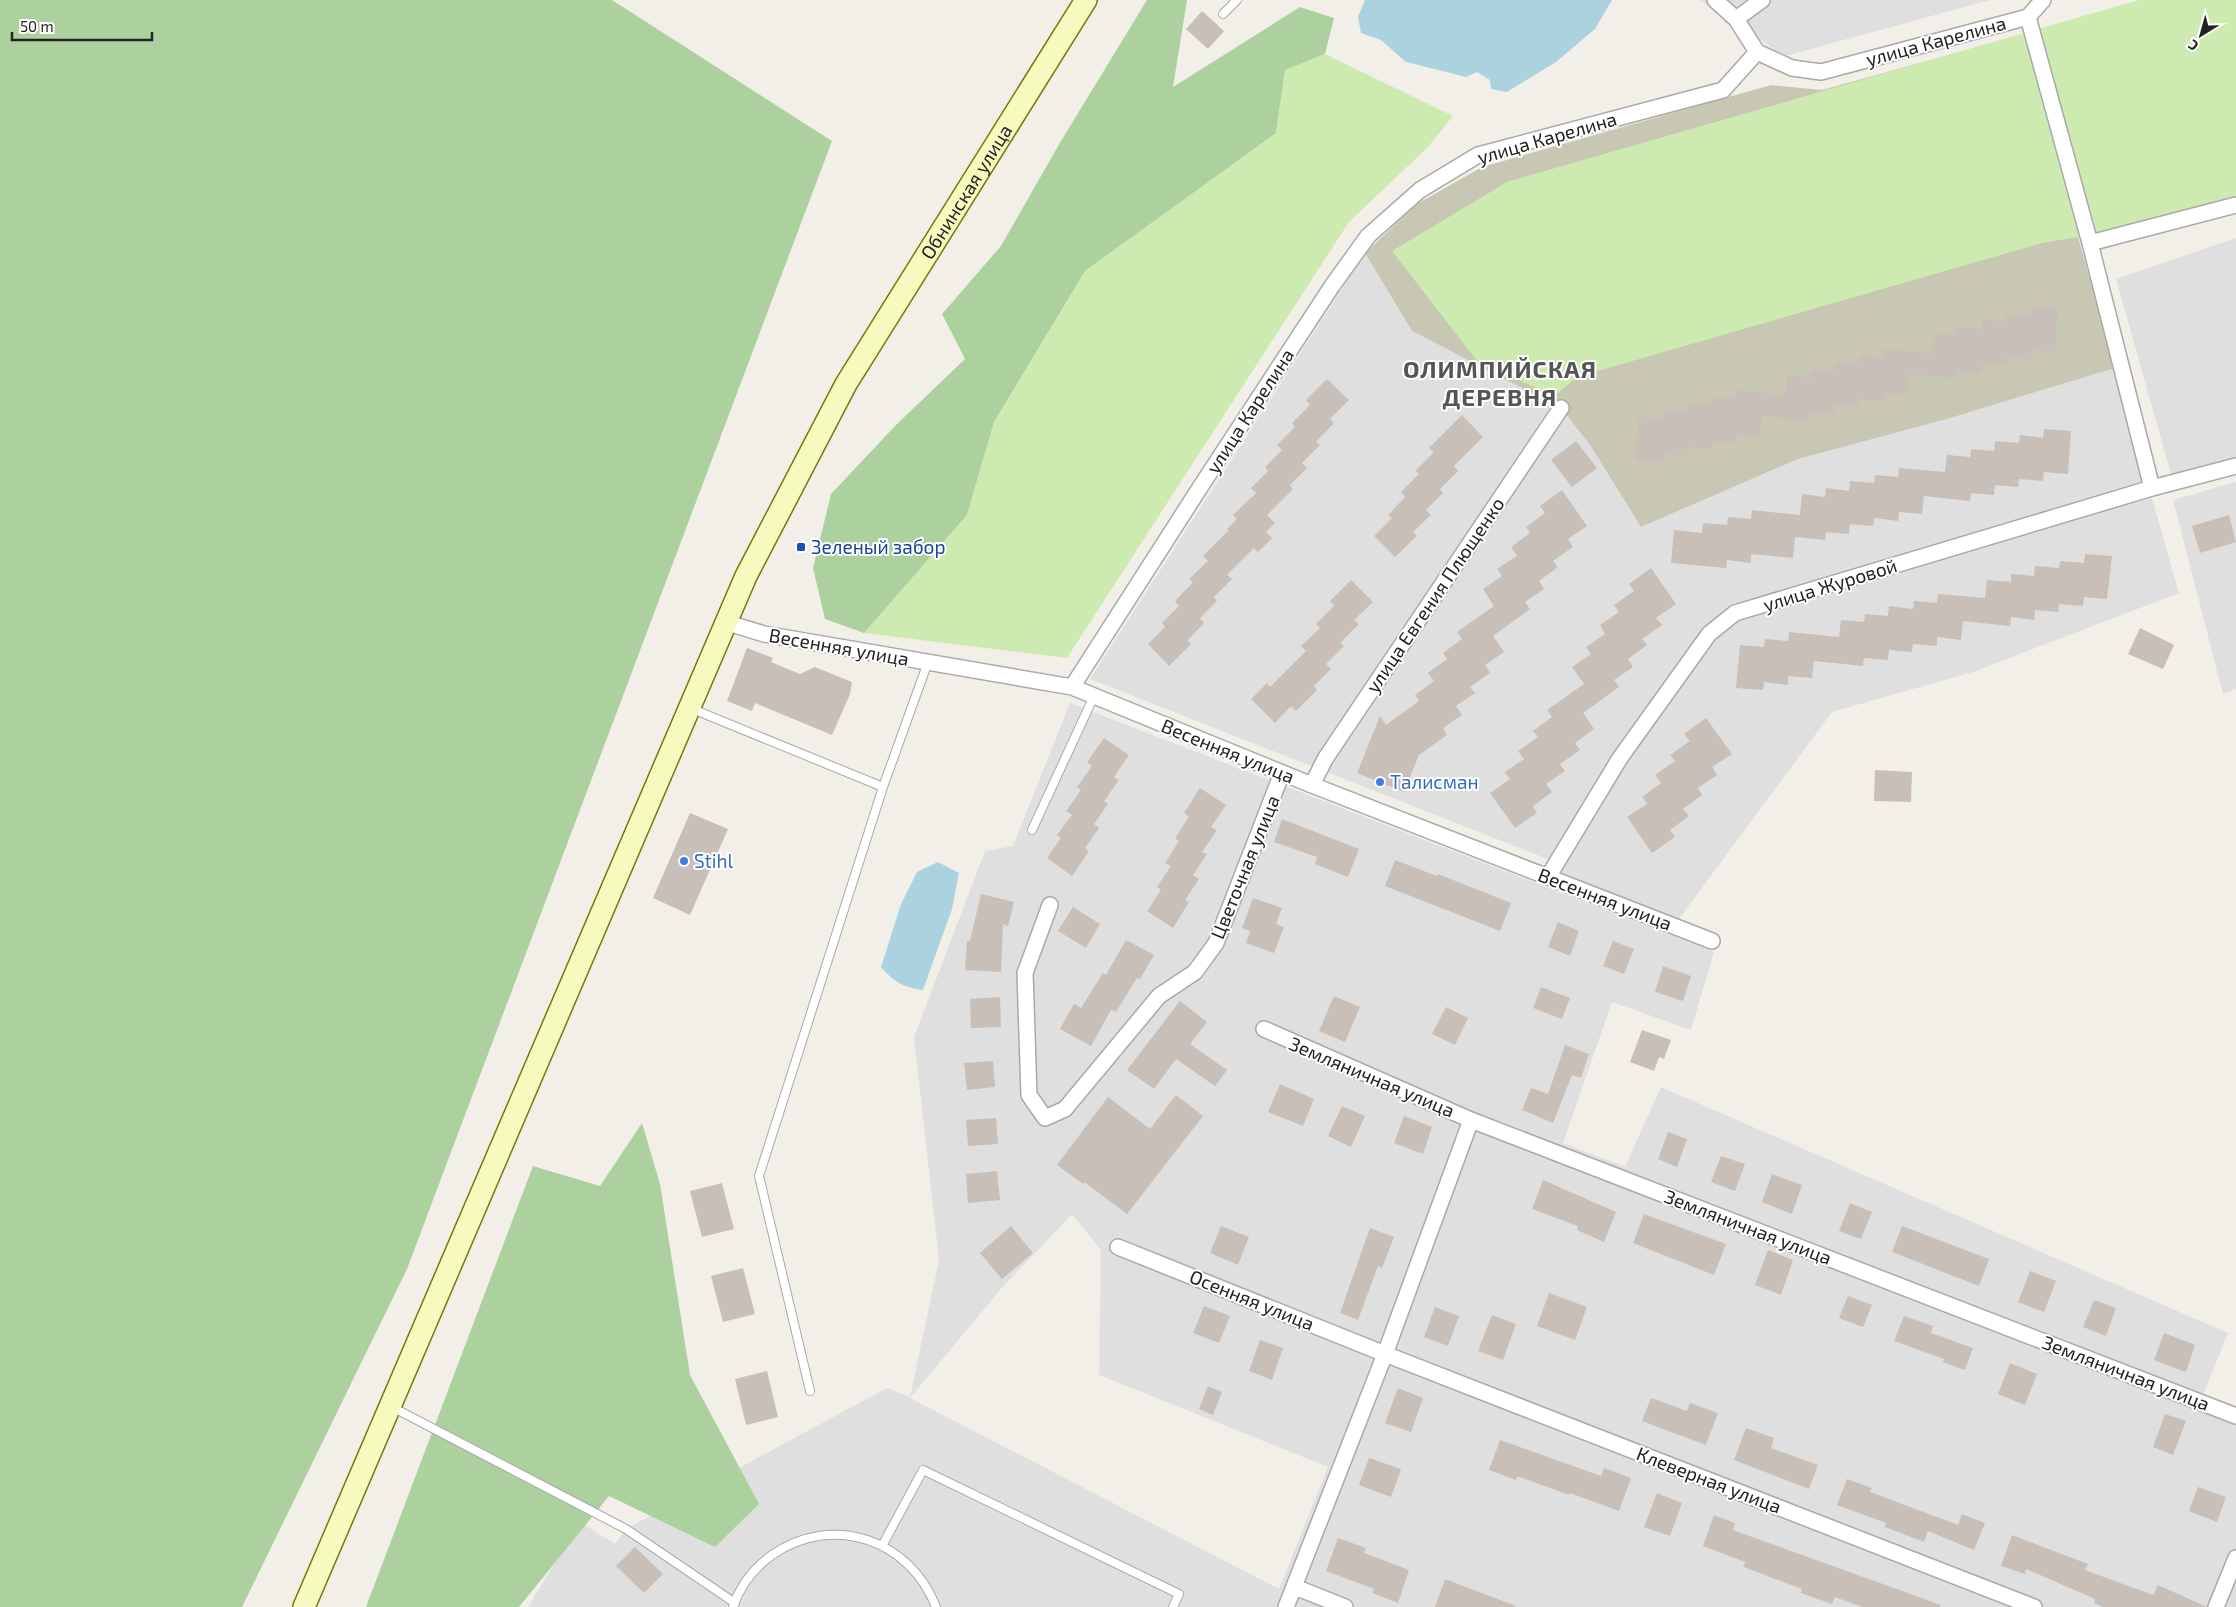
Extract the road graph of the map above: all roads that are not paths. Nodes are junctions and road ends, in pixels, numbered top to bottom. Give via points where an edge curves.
1 (1086, 0) edge
2 (1237, 0) edge
3 (1715, 0) edge
4 (1762, 0) edge
5 (2043, 0) edge
6 (1223, 14) dead end
7 (2028, 17) junction
8 (1736, 19) junction
9 (1757, 52) junction
10 (2236, 205) edge
11 (2090, 243) junction
12 (1561, 408) dead end
13 (2236, 466) edge
14 (2152, 488) junction
15 (726, 622) junction
16 (928, 662) junction
17 (1072, 687) junction
18 (1094, 696) junction
19 (689, 707) junction
20 (1282, 773) junction
21 (1312, 785) junction
22 (883, 786) junction
23 (1032, 830) dead end
24 (1548, 876) junction
25 (1050, 906) dead end
26 (1712, 941) dead end
27 (1264, 1029) dead end
28 (1471, 1120) junction
29 (1118, 1246) dead end
30 (1385, 1354) junction
31 (810, 1391) dead end
32 (390, 1406) junction
33 (2236, 1416) edge
34 (882, 1546) junction
35 (2236, 1558) edge
36 (1295, 1587) junction
37 (734, 1605) edge
38 (304, 1607) edge
39 (936, 1607) edge
40 (1174, 1607) edge
41 (1286, 1607) edge
42 (1345, 1607) edge
43 (2034, 1607) edge
44 (2216, 1607) edge

1 - 15 street, Обнинская улица via 846,384 746,576
2 - 6 lane
3 - 8 street
4 - 8 street
5 - 7 street, улица Карелина
7 - 9 street, улица Карелина via 1821,72 1792,68
7 - 11 street
8 - 9 street
9 - 17 street, улица Карелина via 1723,90 1478,155 1420,190 1368,236 1332,286
10 - 11 street
11 - 14 street
12 - 21 street, улица Евгения Плющенко via 1325,759
13 - 14 street, улица Журовой
14 - 24 street, улица Журовой via 1736,613 1709,634 1626,750
15 - 16 street, Весенняя улица via 764,634
15 - 19 street, Обнинская улица
16 - 17 street, Весенняя улица
16 - 22 lane
17 - 18 street, Весенняя улица
18 - 20 street, Весенняя улица
18 - 23 lane
19 - 22 lane
19 - 32 street, Обнинская улица
20 - 21 street, Весенняя улица
20 - 25 street, Цветочная улица via 1216,943 1195,972 1159,996 1065,1109 1045,1118 1029,1095 1025,973
21 - 24 street, Весенняя улица
22 - 31 lane via 759,1176
24 - 26 street, Весенняя улица
27 - 28 street, Земляничная улица
28 - 30 street
28 - 33 street, Земляничная улица
29 - 30 street, Осенняя улица
30 - 36 street
30 - 43 street, Клеверная улица
32 - 37 lane via 626,1529
32 - 38 street, Обнинская улица
34 - 37 lane via 848,1535 830,1534 796,1542 759,1566 742,1587
34 - 39 lane via 911,1566
34 - 40 lane via 923,1470 1179,1594
35 - 44 street
36 - 41 street
36 - 42 street

